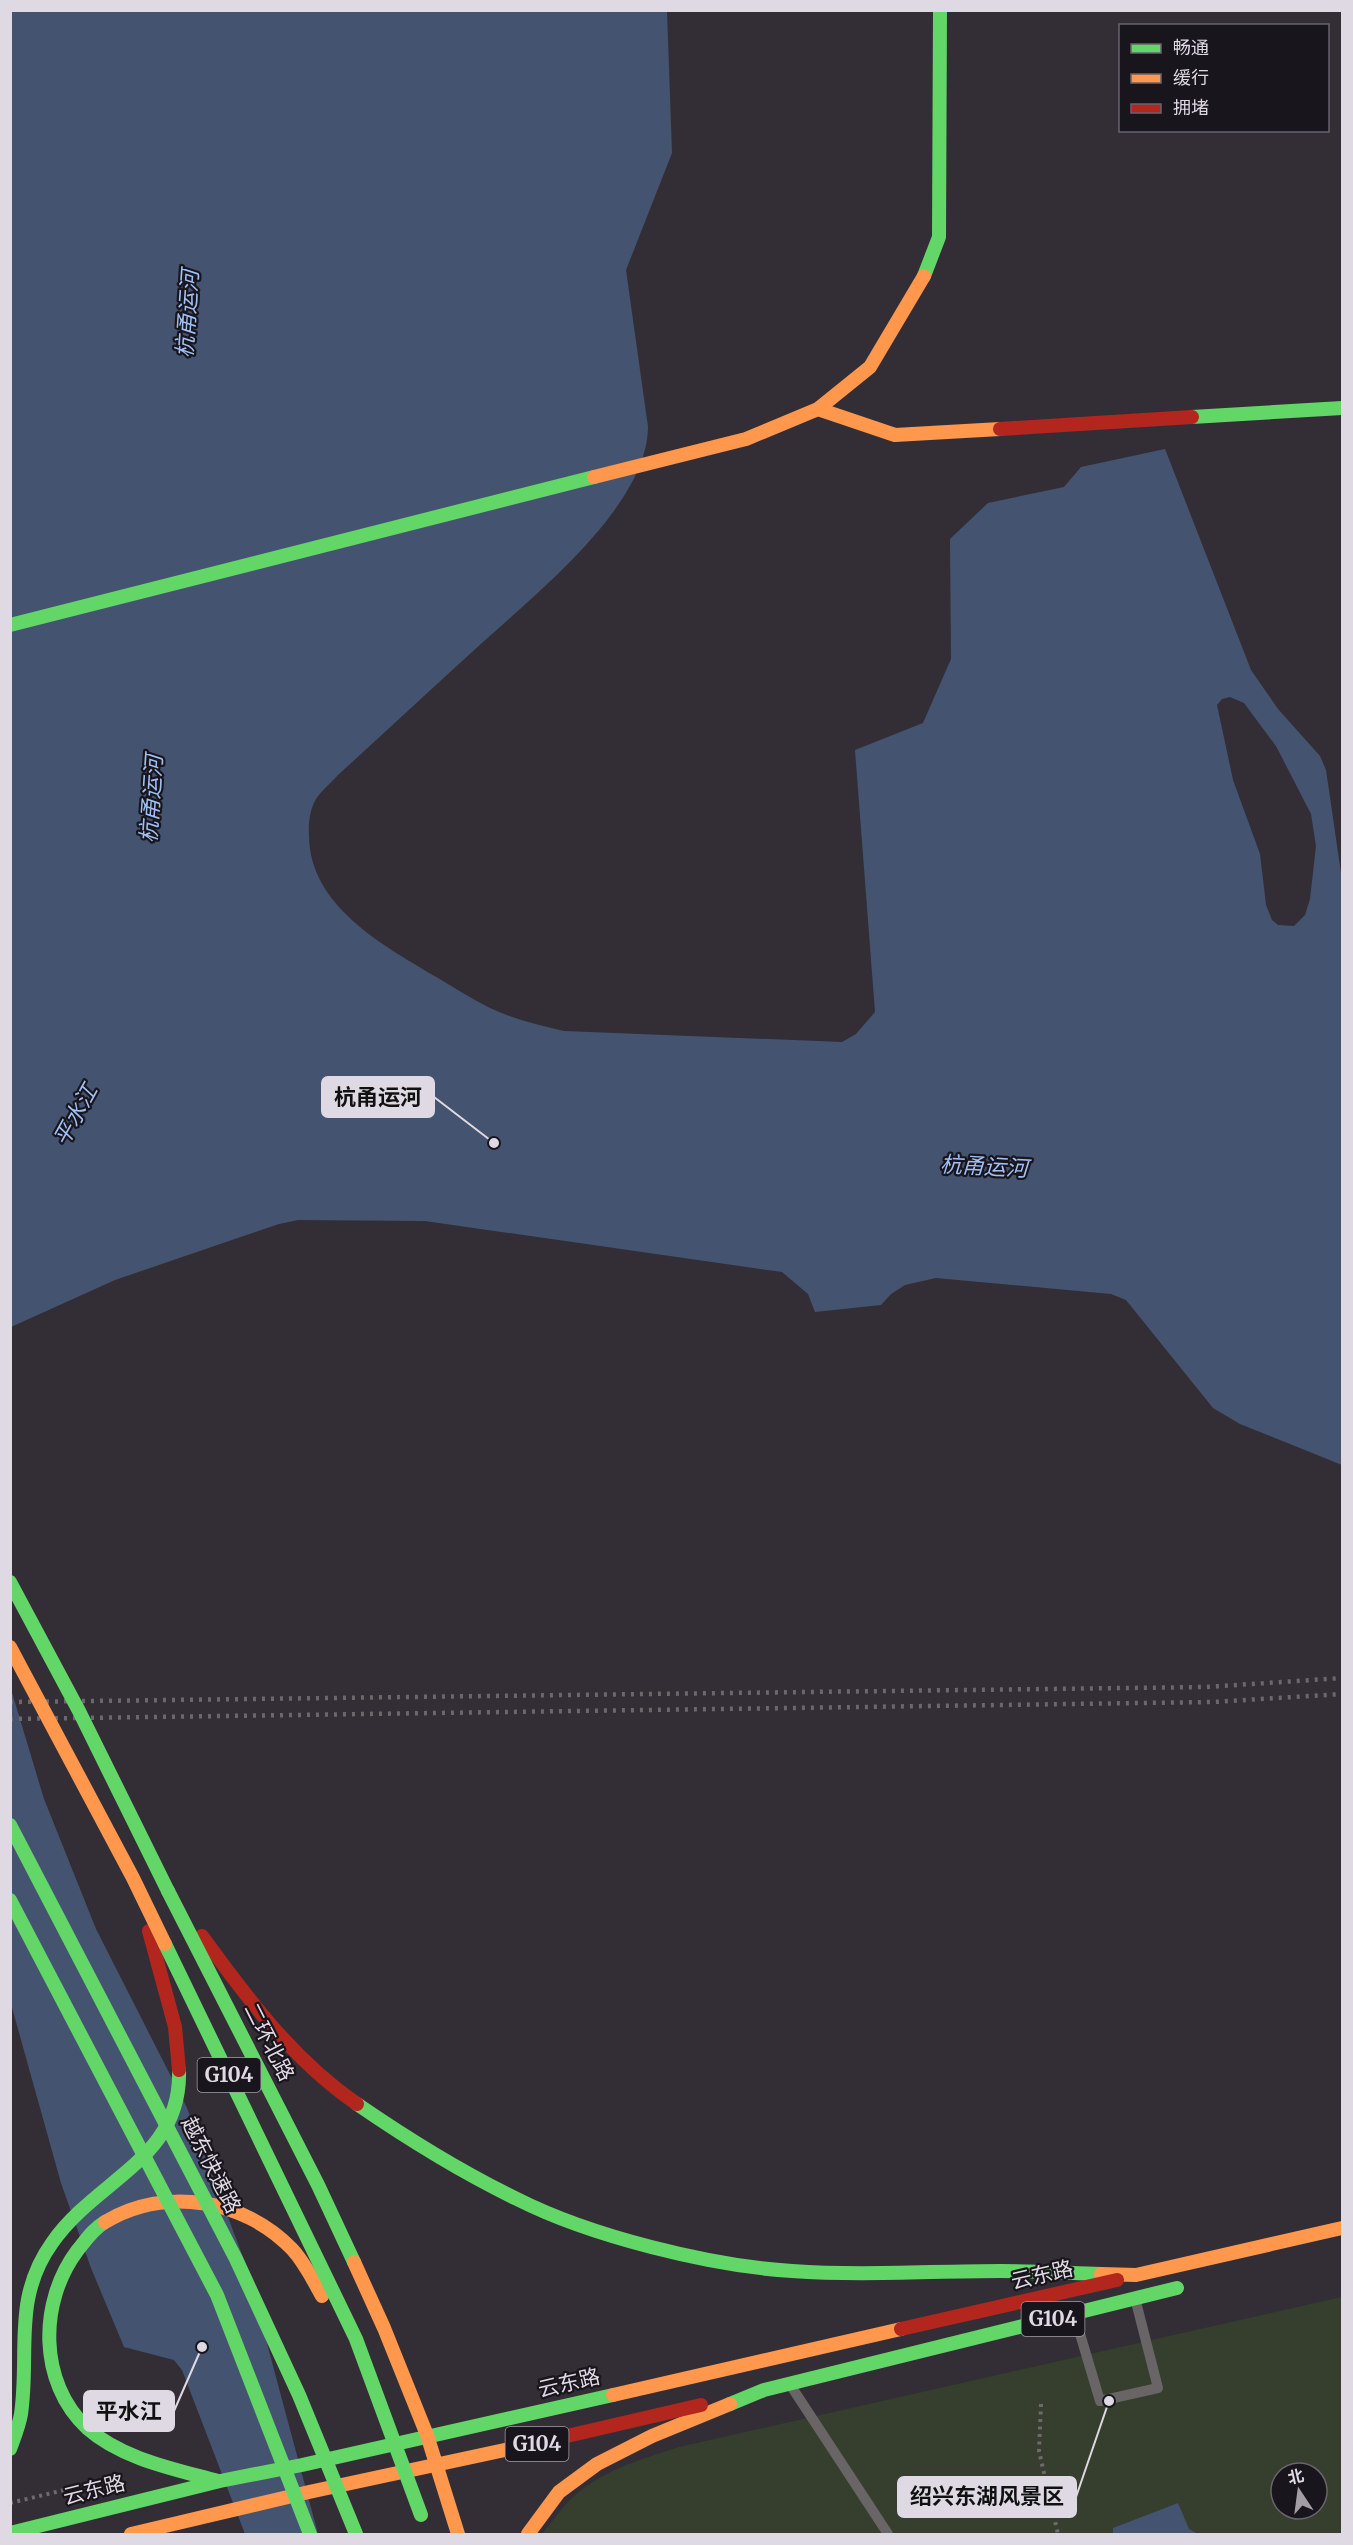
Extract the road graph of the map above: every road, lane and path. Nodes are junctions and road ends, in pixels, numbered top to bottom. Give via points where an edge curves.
1 (940, 10) edge
2 (1342, 408) edge
3 (818, 409) junction
4 (10, 625) edge
5 (10, 1582) edge
6 (10, 1647) edge
7 (10, 1825) edge
8 (133, 1878) junction
9 (168, 1891) junction
10 (10, 1900) edge
11 (1342, 2228) edge
12 (1136, 2275) junction
13 (1188, 2285) dead end
14 (1135, 2298) junction
15 (1074, 2313) junction
16 (356, 2339) junction
17 (789, 2384) junction
18 (764, 2390) junction
19 (1041, 2404) dead end
20 (10, 2449) edge
21 (120, 2476) dead end
22 (219, 2481) junction
23 (10, 2503) edge
24 (231, 2511) junction
25 (421, 2522) dead end
26 (223, 2527) dead end
27 (10, 2533) edge
28 (131, 2535) edge
29 (310, 2535) edge
30 (356, 2535) edge
31 (458, 2535) edge
32 (528, 2535) edge
33 (888, 2535) edge
34 (1058, 2535) edge

1 - 3 main road via 939,237 924,277 870,367
2 - 3 main road via 895,435
3 - 4 main road via 746,439
5 - 9 main road, 二环北路 / G104, bridge
6 - 8 main road, G104, bridge
7 - 30 main road, 越东快速路, bridge via 236,2259 299,2394
8 - 16 main road, G104, bridge
8 - 20 main road, bridge via 171,2007 178,2091 169,2123 153,2147 84,2205 60,2231 35,2270 24,2312 21,2416
9 - 12 main road, bridge via 253,2006 298,2054 345,2095 409,2139 518,2200 583,2226 703,2258 790,2271
9 - 31 main road, 二环北路 / G104, bridge via 318,2185 384,2328 427,2435
10 - 29 main road, bridge via 217,2295
11 - 12 main road
12 - 22 main road, 云东路
13 - 14 main road, G104
14 - 15 main road, G104
14 - 15 lane via 1158,2388 1100,2401
15 - 17 main road, G104
16 - 22 main road, bridge via 327,2306 308,2270 290,2247 239,2212 185,2199 156,2202 127,2211 98,2227 71,2258 56,2285 49,2313 48,2343 57,2381 73,2411 94,2433 130,2455
16 - 25 main road, G104, bridge
17 - 18 main road, G104
17 - 33 lane
18 - 24 main road, G104
18 - 32 main road via 652,2436 597,2464 559,2492
19 - 34 path via 1039,2451
21 - 23 path
22 - 27 main road, 云东路
24 - 26 main road
24 - 28 main road

